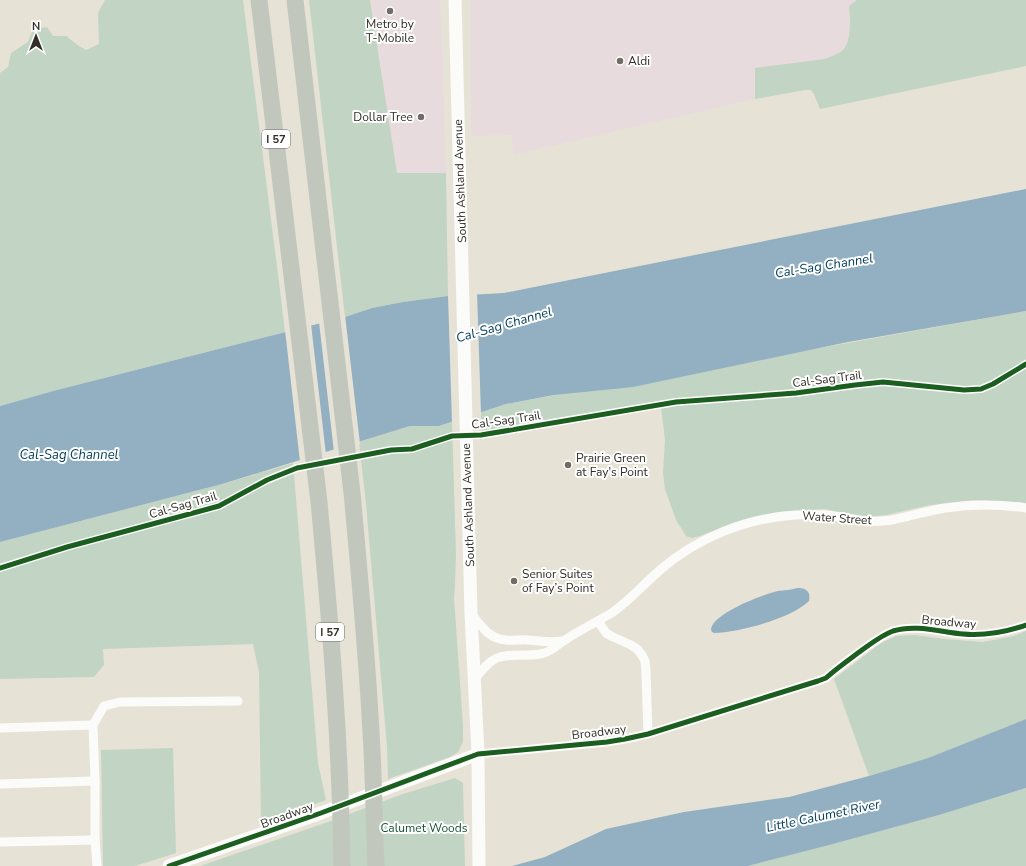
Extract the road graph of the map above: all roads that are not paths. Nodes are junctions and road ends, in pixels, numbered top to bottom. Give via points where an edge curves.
1 (259, 0) edge
2 (295, 0) edge
3 (455, 0) edge
4 (1026, 508) edge
5 (471, 613) junction
6 (598, 621) junction
7 (1026, 625) edge
8 (563, 640) junction
9 (474, 680) junction
10 (238, 701) dead end
11 (93, 725) junction
12 (0, 728) edge
13 (648, 734) junction
14 (478, 754) junction
15 (95, 781) junction
16 (0, 784) edge
17 (94, 840) junction
18 (0, 842) edge
19 (479, 860) edge
20 (97, 866) edge
21 (169, 866) edge
22 (342, 866) edge
23 (376, 866) edge

1 - 22 highway, I 57 via 319,502 334,682
2 - 23 highway via 363,609
3 - 5 main road, South Ashland Avenue
4 - 6 street, Water Street via 945,508 882,522 814,515 756,521 718,534 686,550 620,607
5 - 8 street, Water Street via 483,629 494,637 546,642
5 - 9 main road, South Ashland Avenue
6 - 8 street, Water Street
6 - 13 street via 606,633 637,649 645,661
7 - 13 street, Broadway via 981,635 920,628 894,631 875,641 826,678
8 - 9 street, Water Street via 544,654 499,657 485,667
9 - 14 main road, South Ashland Avenue
10 - 11 street via 120,702 104,706
11 - 12 street
11 - 15 street
13 - 14 street, Broadway via 625,740
14 - 19 main road, South Ashland Avenue
14 - 21 main road, Broadway
15 - 16 street
15 - 17 street
17 - 18 street
17 - 20 street

